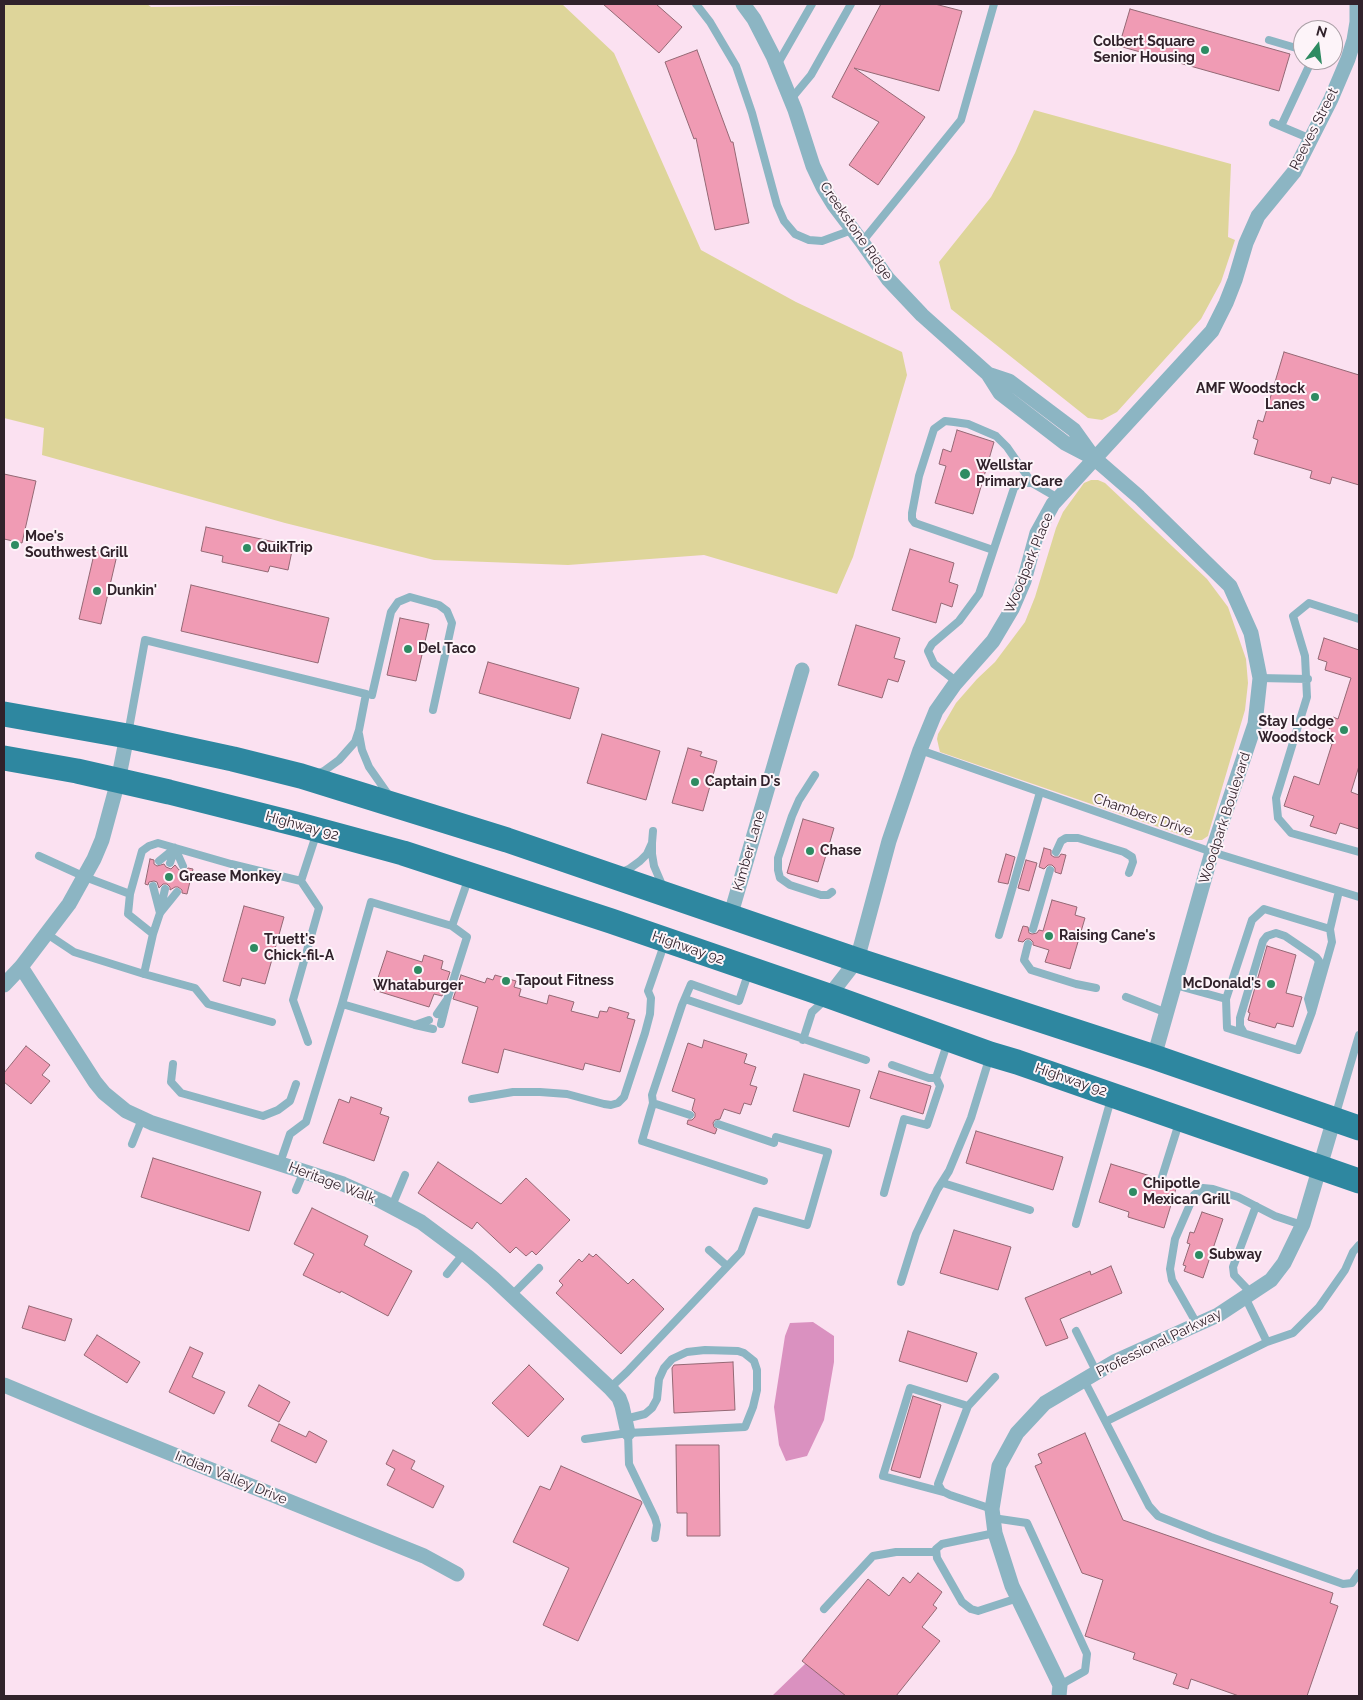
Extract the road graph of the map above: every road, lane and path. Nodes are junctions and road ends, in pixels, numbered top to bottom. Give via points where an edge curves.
1 (696, 4) edge
2 (743, 4) edge
3 (812, 4) edge
4 (851, 4) edge
5 (994, 4) edge
6 (1357, 4) edge
7 (1268, 40) dead end
8 (1293, 47) edge
9 (777, 65) junction
10 (1307, 70) edge
11 (791, 99) junction
12 (1311, 139) junction
13 (852, 230) junction
14 (862, 242) junction
15 (1246, 243) joint
16 (1094, 458) junction
17 (1032, 483) junction
18 (1058, 498) junction
19 (993, 550) junction
20 (1359, 619) edge
21 (802, 670) dead end
22 (1260, 678) junction
23 (1308, 679) junction
24 (957, 682) junction
25 (372, 695) dead end
26 (433, 710) dead end
27 (4, 714) edge
28 (359, 730) junction
29 (128, 736) junction
30 (920, 750) junction
31 (4, 758) edge
32 (815, 775) dead end
33 (301, 776) junction
34 (118, 781) junction
35 (1040, 792) junction
36 (396, 805) junction
37 (318, 830) junction
38 (653, 831) dead end
39 (652, 843) junction
40 (175, 848) junction
41 (1056, 852) dead end
42 (1212, 852) junction
43 (1359, 852) edge
44 (39, 856) dead end
45 (159, 861) dead end
46 (170, 864) dead end
47 (183, 866) dead end
48 (1050, 870) dead end
49 (1129, 873) dead end
50 (470, 875) junction
51 (611, 876) junction
52 (85, 877) junction
53 (301, 881) junction
54 (153, 886) dead end
55 (165, 889) dead end
56 (1340, 891) junction
57 (176, 892) dead end
58 (832, 892) dead end
59 (130, 894) junction
60 (671, 896) junction
61 (1359, 897) edge
62 (160, 913) junction
63 (730, 917) junction
64 (452, 926) junction
65 (1033, 929) dead end
66 (1330, 930) junction
67 (47, 934) junction
68 (153, 934) junction
69 (999, 935) dead end
70 (666, 940) junction
71 (1028, 944) dead end
72 (857, 960) junction
73 (21, 967) junction
74 (749, 969) junction
75 (144, 974) junction
76 (4, 985) edge
77 (1175, 985) junction
78 (1096, 988) dead end
79 (829, 996) junction
80 (1126, 997) dead end
81 (684, 999) junction
82 (1226, 999) junction
83 (447, 1000) junction
84 (342, 1004) junction
85 (1312, 1012) junction
86 (1166, 1013) junction
87 (437, 1014) dead end
88 (429, 1020) dead end
89 (272, 1022) dead end
90 (442, 1024) dead end
91 (415, 1025) junction
92 (433, 1029) dead end
93 (1244, 1033) junction
94 (1359, 1035) edge
95 (948, 1039) junction
96 (803, 1040) junction
97 (308, 1042) dead end
98 (990, 1054) junction
99 (1154, 1057) junction
100 (866, 1060) dead end
101 (173, 1064) dead end
102 (892, 1065) dead end
103 (936, 1078) junction
104 (296, 1084) dead end
105 (1112, 1095) junction
106 (472, 1099) dead end
107 (653, 1103) junction
108 (690, 1115) dead end
109 (1180, 1118) junction
110 (142, 1119) junction
111 (1334, 1120) junction
112 (718, 1124) dead end
113 (1359, 1128) edge
114 (132, 1144) dead end
115 (280, 1163) junction
116 (1321, 1167) junction
117 (304, 1171) junction
118 (405, 1175) dead end
119 (1162, 1177) dead end
120 (764, 1181) dead end
121 (1359, 1181) edge
122 (943, 1183) junction
123 (296, 1190) dead end
124 (884, 1193) dead end
125 (392, 1206) junction
126 (1256, 1206) junction
127 (1030, 1210) dead end
128 (1076, 1224) dead end
129 (1302, 1225) junction
130 (1359, 1246) edge
131 (709, 1250) dead end
132 (464, 1254) junction
133 (728, 1266) junction
134 (539, 1268) dead end
135 (447, 1274) dead end
136 (901, 1282) dead end
137 (512, 1295) junction
138 (1248, 1295) junction
139 (1197, 1324) junction
140 (1076, 1331) dead end
141 (1267, 1342) junction
142 (1091, 1376) junction
143 (995, 1377) dead end
144 (4, 1385) edge
145 (610, 1388) junction
146 (968, 1406) junction
147 (1106, 1422) junction
148 (626, 1426) junction
149 (585, 1438) dead end
150 (943, 1492) junction
151 (993, 1520) junction
152 (655, 1538) dead end
153 (936, 1552) junction
154 (1359, 1573) edge
155 (457, 1574) dead end
156 (1018, 1598) junction
157 (824, 1609) dead end
158 (1060, 1691) edge

1 - 13 lane via 736,66 784,220 795,234 809,240 822,241
2 - 9 street, Creekstone Ridge
3 - 9 lane
4 - 11 lane via 810,75
5 - 14 lane via 961,120
6 - 12 street, Reeves Street via 1357,22 1348,59
7 - 8 lane
9 - 11 street, Creekstone Ridge
10 - 12 lane via 1277,124
11 - 13 street, Creekstone Ridge via 813,166
12 - 15 street, Reeves Street via 1294,172 1258,216
13 - 14 street, Creekstone Ridge
14 - 16 street, Creekstone Ridge via 888,279 922,315 988,374 1009,381 1074,430
15 - 16 street, Woodpark Place via 1235,280 1212,330
16 - 18 street, Woodpark Place
16 - 22 street, Woodpark Boulevard via 1230,586 1251,633
17 - 18 lane
17 - 19 lane via 1020,483 1014,488
17 - 19 lane via 996,436 976,426 954,422 945,421 934,429 919,476 912,519
18 - 24 street, Woodpark Place via 1037,533 1024,581 1012,609 993,641
19 - 24 lane via 979,594 959,621 928,651 934,664
20 - 23 lane via 1308,603 1293,616 1306,656
21 - 63 street, Kimber Lane
22 - 23 lane
22 - 42 street, Woodpark Boulevard via 1255,724
23 - 43 lane via 1308,696 1276,798 1278,818 1291,833
24 - 30 street, Woodpark Place via 936,711
25 - 26 lane via 391,612 398,602 410,597 439,605 447,611 452,623
27 - 29 main road
28 - 29 lane via 366,694 145,640
28 - 33 lane via 351,747 331,767
28 - 36 lane via 369,768
29 - 33 main road
29 - 34 street
30 - 35 lane, Chambers Drive
30 - 72 street, Woodpark Place via 889,841
31 - 34 main road, Highway 92
32 - 58 lane via 792,816 778,858 778,870 780,878 790,885 821,895
33 - 36 main road
34 - 37 main road, Highway 92
34 - 52 street via 102,840
35 - 42 lane, Chambers Drive
35 - 69 lane
36 - 51 main road
37 - 50 main road, Highway 92
37 - 53 lane
38 - 39 lane
39 - 51 lane via 640,861 630,869
39 - 60 lane via 657,873 664,890
40 - 45 lane
40 - 46 lane
40 - 47 lane
40 - 53 lane
40 - 59 lane via 158,843 142,851
41 - 49 lane via 1066,838 1078,838 1132,857
42 - 56 lane, Chambers Drive
42 - 77 street, Woodpark Boulevard
44 - 52 lane
48 - 65 lane
50 - 64 lane
50 - 70 main road, Highway 92
51 - 60 main road
52 - 59 lane
52 - 67 street
53 - 97 lane via 319,908 293,1000
54 - 62 lane
55 - 62 lane
56 - 61 lane, Chambers Drive
56 - 66 lane
57 - 62 lane
59 - 68 lane via 128,914
60 - 63 main road
62 - 68 lane
63 - 72 main road
64 - 83 lane via 466,937
64 - 84 lane via 371,902
66 - 82 lane via 1264,909 1252,920
66 - 85 lane via 1332,942
67 - 73 street
67 - 75 lane via 74,952
68 - 75 lane
70 - 74 main road, Highway 92
70 - 106 lane via 648,991 652,998 645,1033 624,1098 618,1103 604,1104 567,1094 540,1092 513,1092
71 - 78 lane via 1024,960 1031,970
72 - 79 street, Woodpark Place
72 - 99 main road
73 - 76 street
73 - 110 street, Heritage Walk via 95,1082 126,1111
74 - 79 main road, Highway 92
74 - 81 lane via 739,1001 690,984
75 - 89 lane via 195,988 208,1004
77 - 82 lane
77 - 86 street, Woodpark Boulevard
79 - 95 main road, Highway 92
79 - 96 lane via 812,1012
80 - 86 lane
81 - 96 lane
81 - 107 lane via 652,1096
82 - 93 lane via 1227,1028
83 - 87 lane
83 - 90 lane
84 - 91 lane
84 - 115 lane via 306,1122 290,1134
85 - 93 lane via 1298,1050
85 - 93 lane via 1308,999 1318,962 1316,957 1276,933 1263,941 1240,1018
86 - 99 street, Woodpark Boulevard
88 - 91 lane
91 - 92 lane
94 - 111 lane
95 - 98 main road, Highway 92
95 - 103 lane
96 - 100 lane
98 - 105 main road, Highway 92
98 - 122 lane via 971,1118
99 - 111 main road
101 - 104 lane via 170,1082 181,1093 263,1116 290,1101
102 - 103 lane
103 - 124 lane via 940,1086 927,1125 904,1118
105 - 109 main road, Highway 92
105 - 128 lane
107 - 108 lane
107 - 120 lane via 642,1141
109 - 116 main road, Highway 92
109 - 119 lane
110 - 114 lane
110 - 115 street, Heritage Walk
111 - 113 main road
111 - 116 street, Professional Parkway
112 - 133 lane via 828,1152 807,1225 756,1211 744,1246
115 - 117 street, Heritage Walk
116 - 121 main road, Highway 92
116 - 129 street, Professional Parkway
117 - 123 lane
117 - 125 street, Heritage Walk
118 - 125 lane
122 - 127 lane
122 - 136 lane via 916,1234
125 - 132 street, Heritage Walk via 421,1222
126 - 129 lane
126 - 138 lane via 1233,1267 1234,1275
126 - 139 lane via 1213,1189 1203,1188 1194,1195 1175,1239 1170,1269 1172,1280
129 - 138 street, Professional Parkway via 1284,1264 1271,1280
130 - 141 lane via 1319,1307 1293,1333
131 - 133 lane
132 - 135 lane
132 - 137 street, Heritage Walk
133 - 145 lane
134 - 137 lane
137 - 145 street, Heritage Walk
138 - 139 street, Professional Parkway via 1218,1315
138 - 141 lane
139 - 142 street, Professional Parkway
140 - 142 lane
141 - 147 lane
142 - 147 lane
142 - 151 street, Professional Parkway via 1046,1404 1017,1433 999,1466
143 - 146 lane
144 - 155 street, Indian Valley Drive via 424,1556
145 - 148 street, Heritage Walk via 618,1398
146 - 150 lane via 938,1484
146 - 150 lane via 910,1388 883,1476
147 - 154 lane via 1148,1506 1158,1516 1343,1584 1352,1583
148 - 148 lane via 746,1428 756,1399 757,1370 754,1361 742,1352 705,1350 687,1352 672,1359 664,1368 652,1408
148 - 149 lane
148 - 152 lane via 629,1464 655,1518
150 - 151 lane
151 - 153 lane via 942,1544
151 - 156 street, Professional Parkway
151 - 158 lane via 1027,1523 1087,1654 1085,1671
153 - 156 lane via 962,1602 971,1609 978,1611
153 - 157 lane via 896,1552 873,1556
156 - 158 street, Professional Parkway

